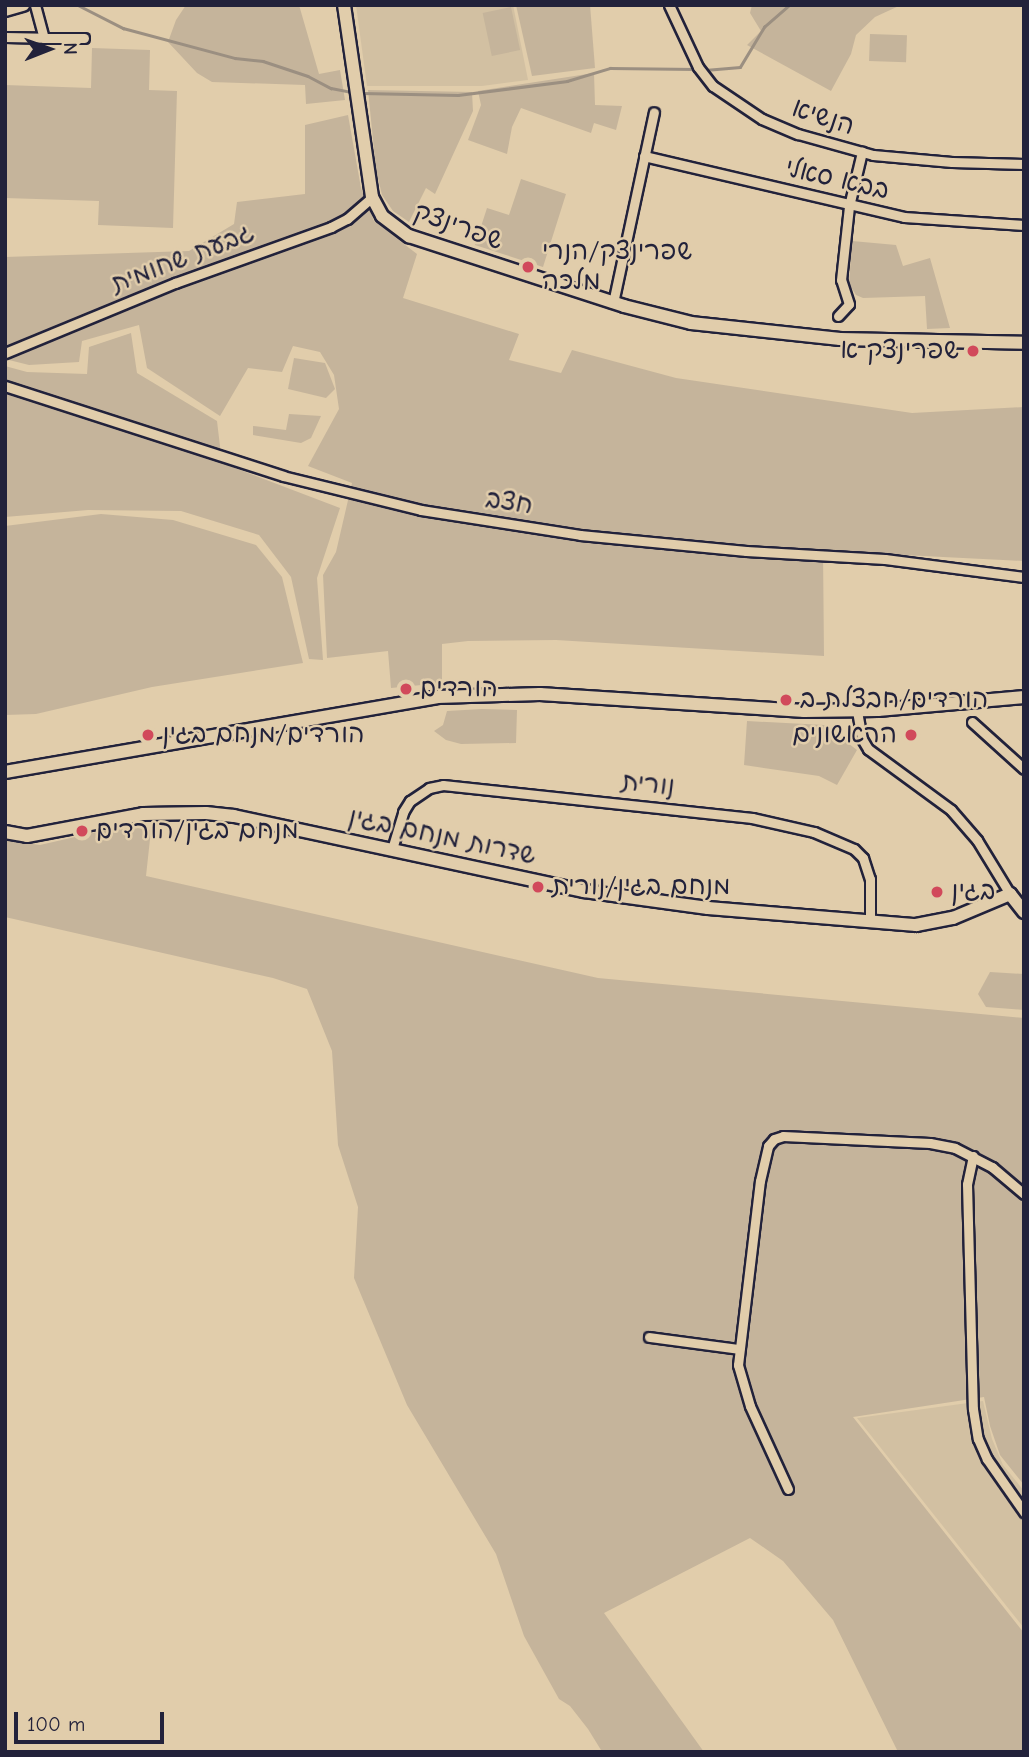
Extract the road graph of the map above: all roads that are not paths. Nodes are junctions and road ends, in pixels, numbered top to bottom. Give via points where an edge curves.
1 (23, 5) edge
2 (35, 5) edge
3 (344, 5) edge
4 (669, 5) edge
5 (5, 10) edge
6 (5, 37) edge
7 (44, 38) junction
8 (84, 38) dead end
9 (654, 112) dead end
10 (862, 152) junction
11 (644, 156) junction
12 (1024, 164) edge
13 (372, 197) junction
14 (849, 206) junction
15 (1024, 225) edge
16 (613, 303) junction
17 (838, 316) dead end
18 (1024, 343) edge
19 (5, 353) edge
20 (5, 386) edge
21 (1024, 577) edge
22 (1024, 697) edge
23 (857, 711) junction
24 (972, 722) dead end
25 (1024, 769) edge
26 (5, 772) edge
27 (5, 832) edge
28 (392, 849) junction
29 (1010, 894) junction
30 (1024, 912) edge
31 (870, 922) junction
32 (973, 1157) junction
33 (1024, 1194) edge
34 (649, 1337) dead end
35 (739, 1349) junction
36 (788, 1489) dead end
37 (1024, 1512) edge

1 - 5 street
2 - 7 street
3 - 13 street, שפרינצק
4 - 10 street, הנשיא via 698,67 735,104 798,134
6 - 7 street
7 - 8 street
9 - 11 street
10 - 12 street, הנשיא via 909,160
10 - 14 street
11 - 14 street, בבא סאלי
11 - 16 street
13 - 16 street, שפרינצק via 382,216 409,236
13 - 19 street, גבעת שחומית via 331,227 175,283
14 - 15 street, בבא סאלי via 904,217
14 - 17 street via 841,281 849,304
16 - 18 street, שפרינצק via 691,323 786,334 914,343
20 - 21 street, חצב via 283,476 421,510 580,535 885,559
22 - 23 street
23 - 26 street via 753,709 540,694 459,695 366,707
23 - 29 street via 868,749 958,817 978,840
24 - 25 street
27 - 28 street, שדרות מנחם בגין via 27,836 143,814 205,813
28 - 31 street, שדרות מנחם בגין via 597,893 733,911
28 - 31 street, נורית via 410,801 443,785 752,818 814,832 854,849 867,868
29 - 30 street
29 - 31 street, שדרות מנחם בגין via 935,923
32 - 33 street
32 - 35 street via 930,1143 774,1139 763,1160
32 - 37 street via 967,1184 973,1409 987,1459
34 - 35 street
35 - 36 street via 738,1364 750,1406

